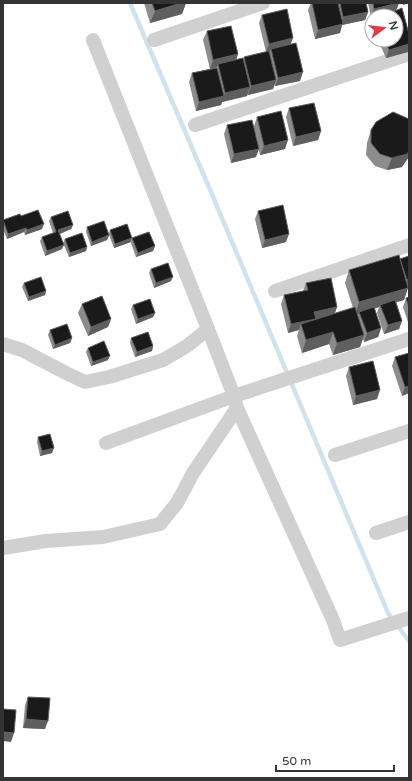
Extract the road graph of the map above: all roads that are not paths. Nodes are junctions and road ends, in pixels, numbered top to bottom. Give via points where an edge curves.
1 (264, 3) edge
2 (93, 40) dead end
3 (154, 40) dead end
4 (409, 54) edge
5 (194, 126) dead end
6 (409, 245) edge
7 (275, 291) dead end
8 (208, 329) junction
9 (409, 339) edge
10 (3, 344) edge
11 (236, 402) junction
12 (409, 430) edge
13 (106, 443) dead end
14 (335, 455) dead end
15 (409, 522) edge
16 (376, 533) dead end
17 (3, 548) edge
18 (406, 619) edge

1 - 3 street
2 - 8 street
4 - 5 street
6 - 7 street
8 - 10 street via 187,346 163,360 85,382 22,350
8 - 11 street
9 - 11 street
11 - 13 street
11 - 17 street via 177,503 160,524 103,537 46,541
11 - 18 street via 340,640
12 - 14 street
15 - 16 street

